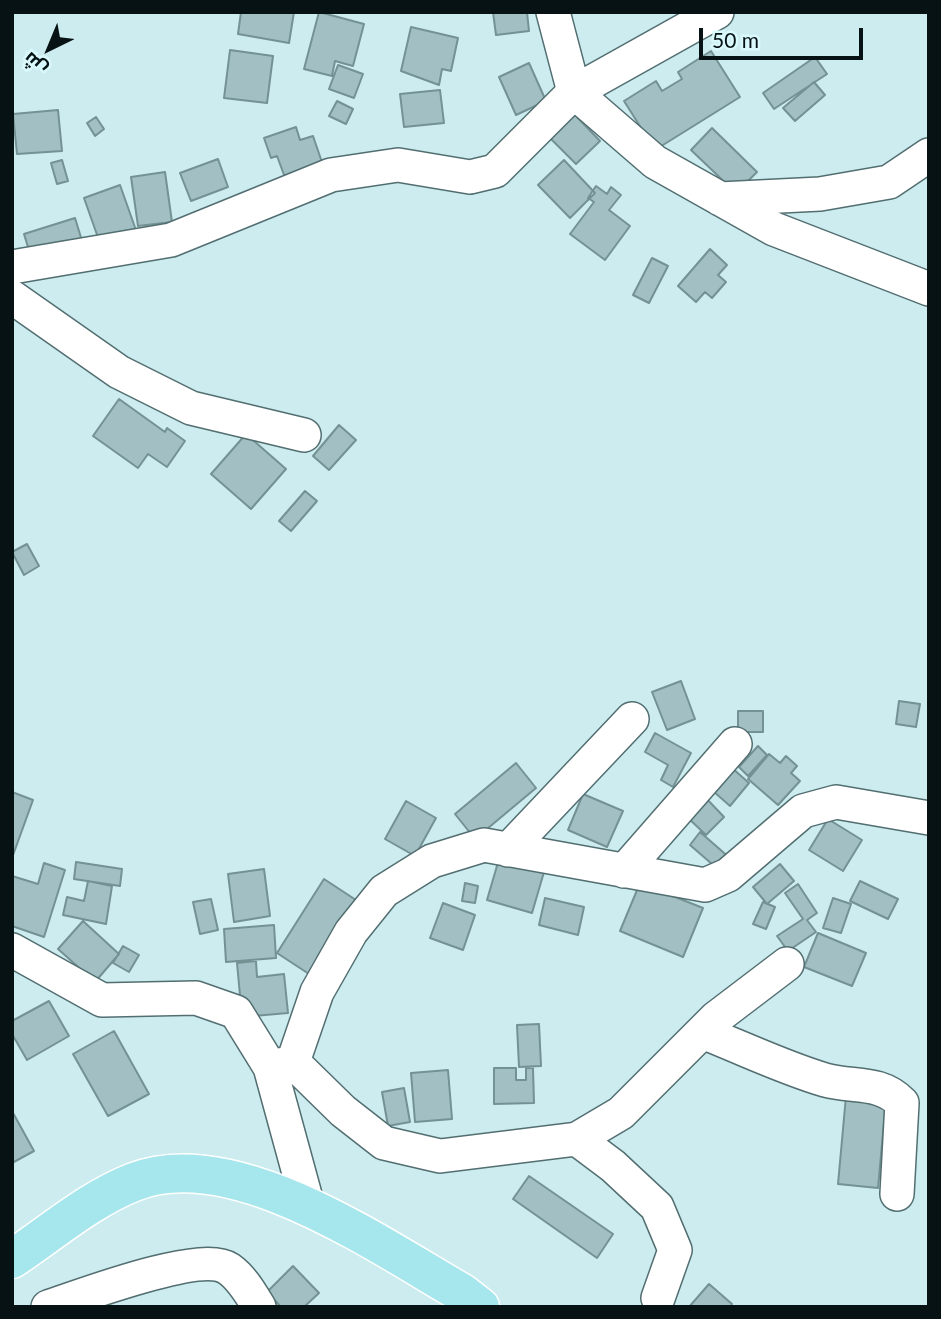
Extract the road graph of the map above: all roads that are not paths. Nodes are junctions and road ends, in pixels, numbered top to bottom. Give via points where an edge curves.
1 (553, 12) edge
2 (717, 12) edge
3 (574, 92) junction
4 (929, 155) edge
5 (720, 198) junction
6 (12, 267) edge
7 (929, 289) edge
8 (12, 297) edge
9 (304, 435) dead end
10 (632, 719) dead end
11 (735, 744) dead end
12 (929, 818) edge
13 (508, 850) junction
14 (624, 871) junction
15 (12, 950) edge
16 (787, 964) dead end
17 (702, 1032) junction
18 (281, 1065) junction
19 (577, 1139) junction
20 (897, 1194) dead end
21 (308, 1206) junction
22 (12, 1259) edge
23 (658, 1298) dead end
24 (48, 1307) edge
25 (259, 1307) edge
26 (480, 1307) edge

1 - 3 street
2 - 3 street
3 - 5 street via 655,162
3 - 6 street via 495,171 470,177 398,165 331,175 171,240
4 - 5 street via 889,182 820,194
5 - 7 street via 774,229
8 - 9 street via 119,372 191,408
10 - 13 street
11 - 14 street
12 - 14 street via 836,802 803,811 729,875 705,885
13 - 14 street
13 - 18 street via 484,845 432,861 384,891 351,932
15 - 18 street via 102,1000 196,998 236,1012
16 - 17 street
17 - 19 street via 621,1113
17 - 20 street via 827,1081 872,1085 893,1094 902,1103
18 - 19 street via 384,1143 440,1156
18 - 21 street
19 - 23 street via 657,1207 675,1251
21 - 22 main road via 223,1176 180,1174 135,1181 103,1197
21 - 26 main road
24 - 25 street via 137,1278 206,1263 228,1268

